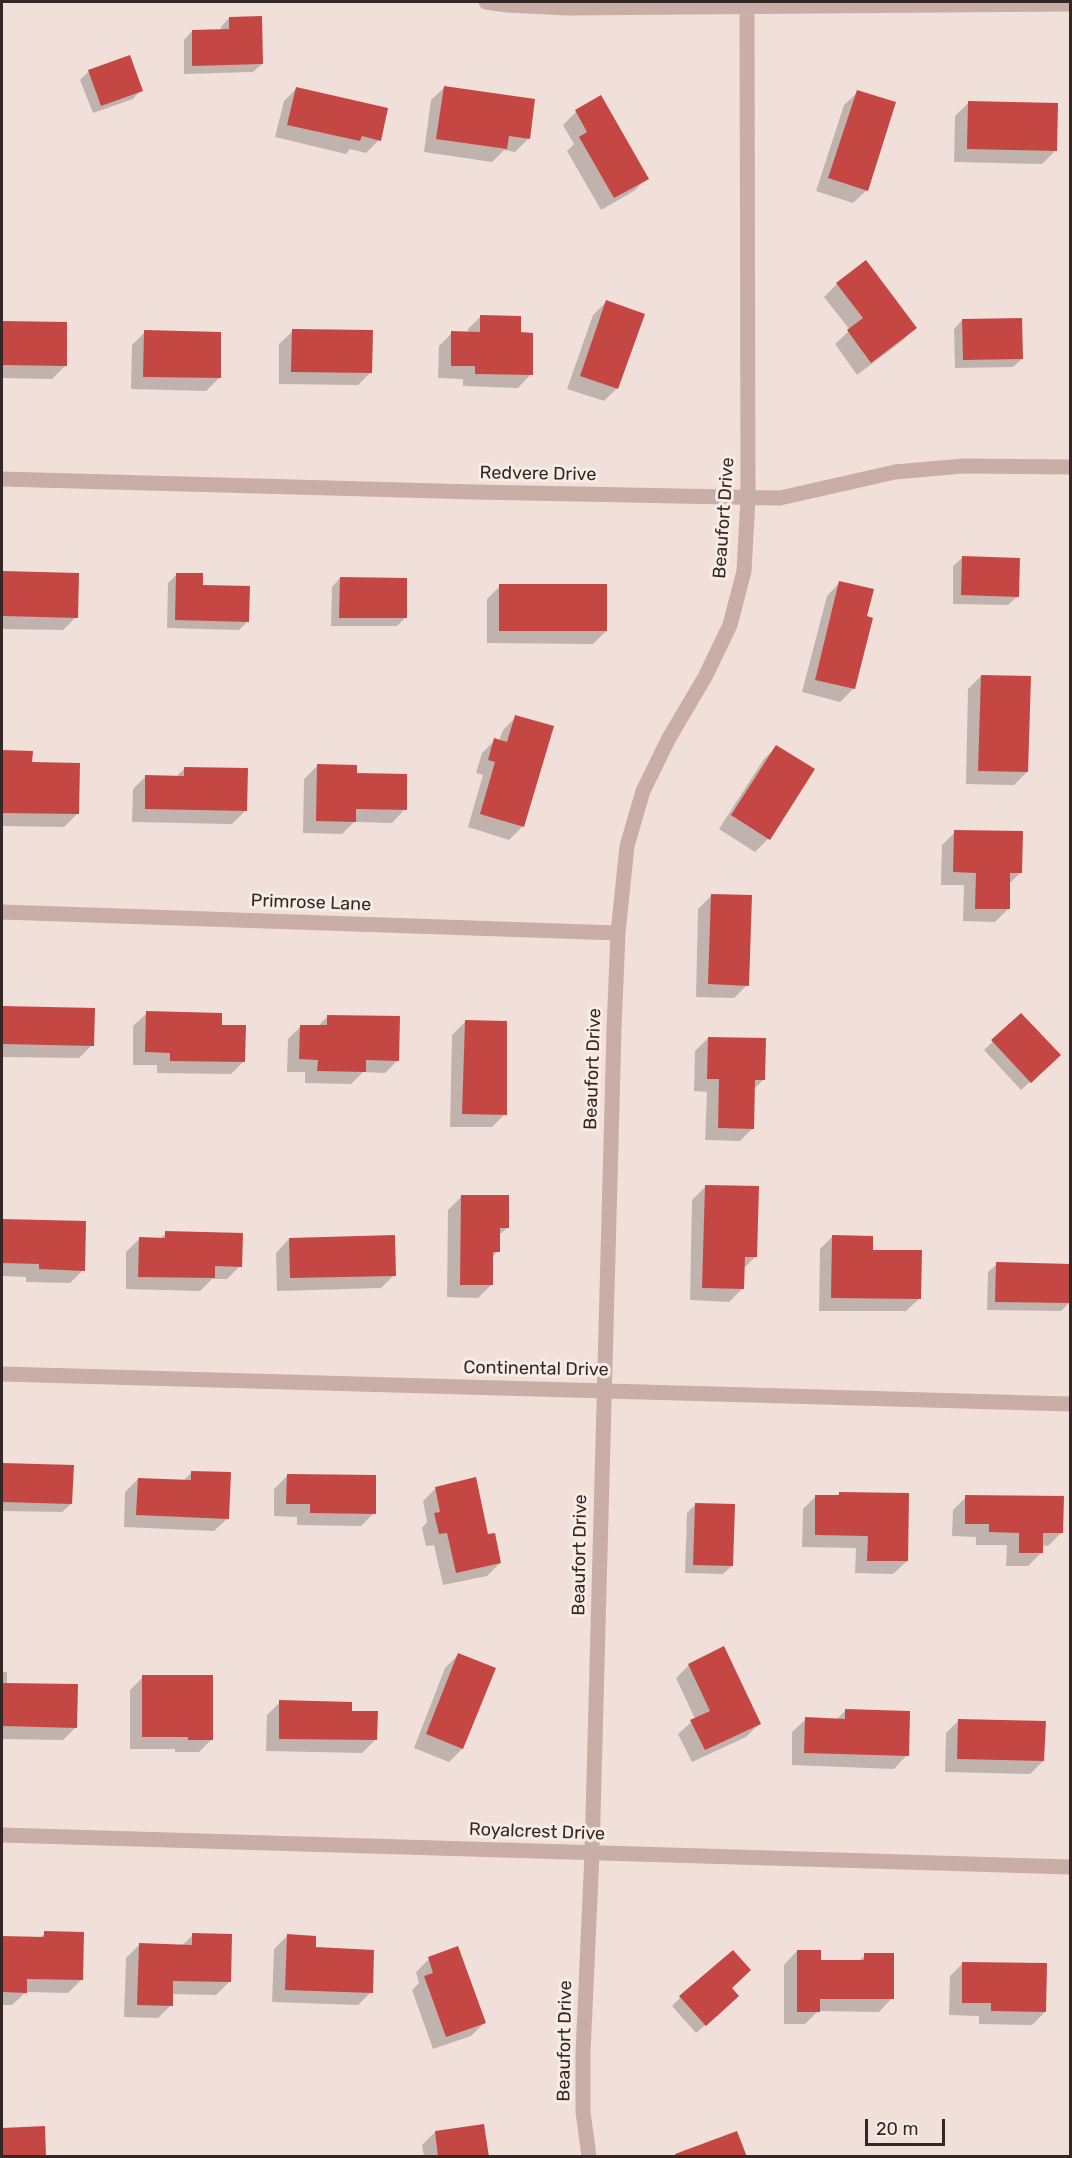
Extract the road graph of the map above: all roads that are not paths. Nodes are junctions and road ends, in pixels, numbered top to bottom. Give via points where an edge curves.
1 (486, 2) edge
2 (1071, 4) edge
3 (747, 8) junction
4 (1071, 467) edge
5 (2, 479) edge
6 (748, 498) junction
7 (2, 912) edge
8 (618, 933) junction
9 (2, 1374) edge
10 (604, 1390) junction
11 (1071, 1404) edge
12 (2, 1835) edge
13 (592, 1853) junction
14 (1071, 1867) edge
15 (589, 2157) edge

1 - 3 street via 566,8
2 - 3 street
3 - 6 street, Beaufort Drive
4 - 6 street, Redvere Drive via 963,466 895,472 780,498
5 - 6 street, Redvere Drive
6 - 8 street, Beaufort Drive via 744,571 730,625 643,791 627,846
7 - 8 street, Primrose Lane
8 - 10 street, Beaufort Drive
9 - 10 street, Continental Drive
10 - 11 street, Continental Drive
10 - 13 street, Beaufort Drive
12 - 13 street, Royalcrest Drive
13 - 14 street, Royalcrest Drive
13 - 15 street, Beaufort Drive via 583,2053 583,2112

